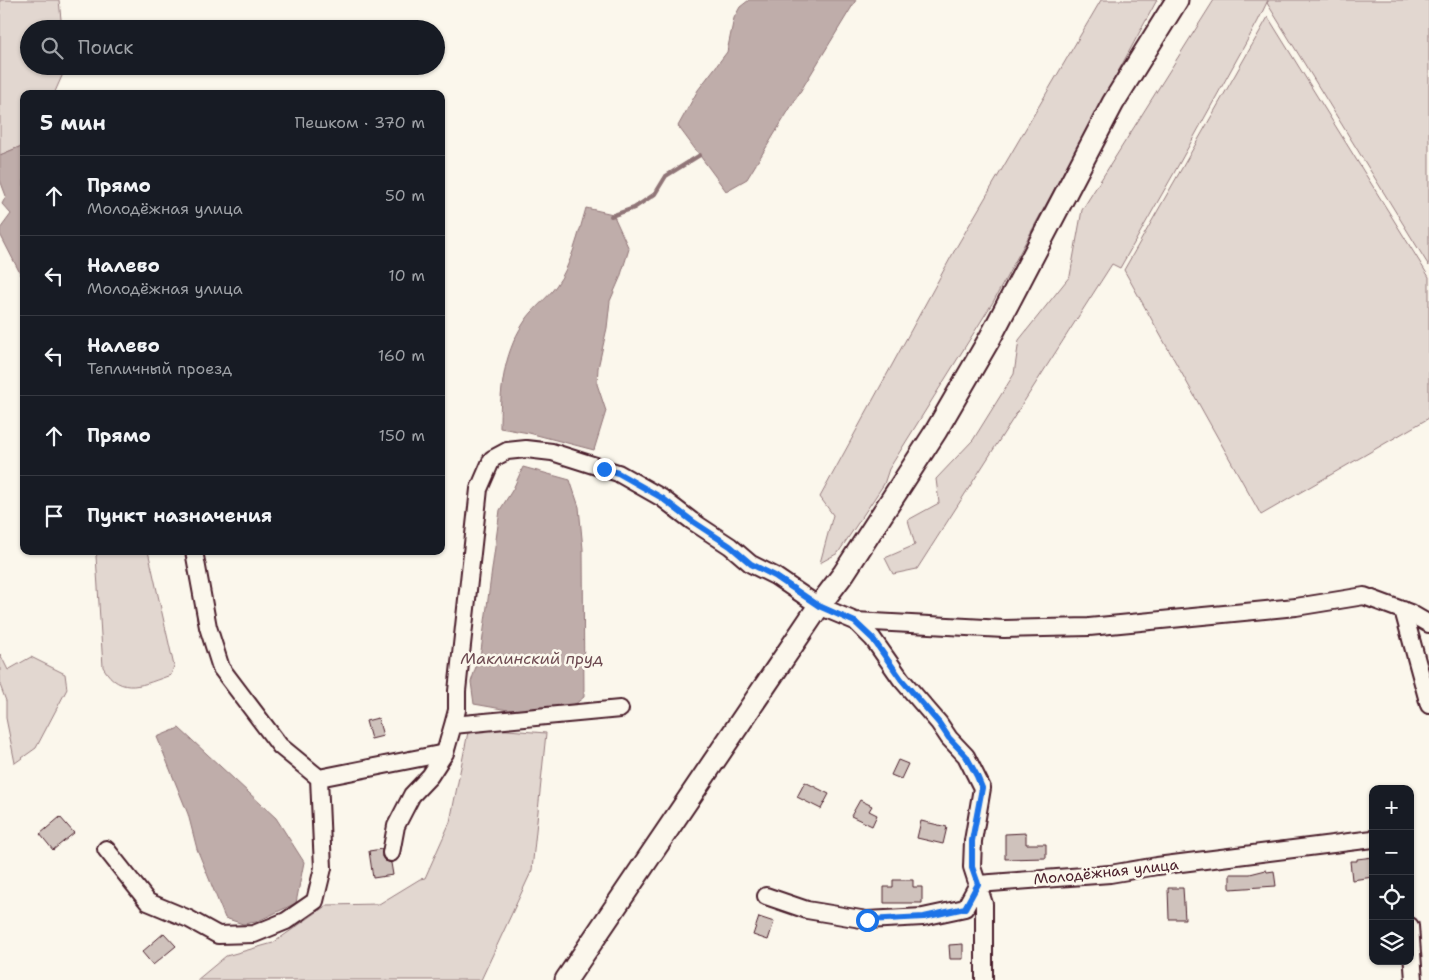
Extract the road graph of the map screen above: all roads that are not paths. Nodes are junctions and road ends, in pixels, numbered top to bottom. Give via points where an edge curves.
1 (1177, 0) edge
2 (195, 555) edge
3 (819, 606) junction
4 (1403, 610) junction
5 (855, 622) junction
6 (1429, 624) edge
7 (1429, 705) edge
8 (620, 709) dead end
9 (453, 725) junction
10 (445, 754) junction
11 (319, 778) junction
12 (1369, 838) edge
13 (106, 849) dead end
14 (391, 853) dead end
15 (978, 884) junction
16 (766, 896) dead end
17 (1413, 965) edge
18 (566, 980) edge
19 (984, 980) edge
20 (1414, 980) edge

1 - 3 main road via 1113,103 990,338 936,431
2 - 11 street via 208,627 221,668 280,746
3 - 5 street
3 - 9 street via 751,564 662,498 618,473 552,452 526,449 507,452 492,459 479,489
3 - 18 main road
4 - 5 street via 1364,596 1089,627 1004,629
4 - 6 street
4 - 7 street
5 - 15 street via 873,639 901,679 966,756 977,776 982,788 972,841 972,867
8 - 9 street
9 - 10 street
10 - 11 street
10 - 14 street via 412,795 396,826
11 - 13 street via 323,868 315,902 286,921 254,934 218,936 189,919 148,902
12 - 15 street, Молодёжная улица via 1110,874
15 - 16 street via 965,908 924,917 867,920 807,910
15 - 19 street via 984,904
17 - 20 street

